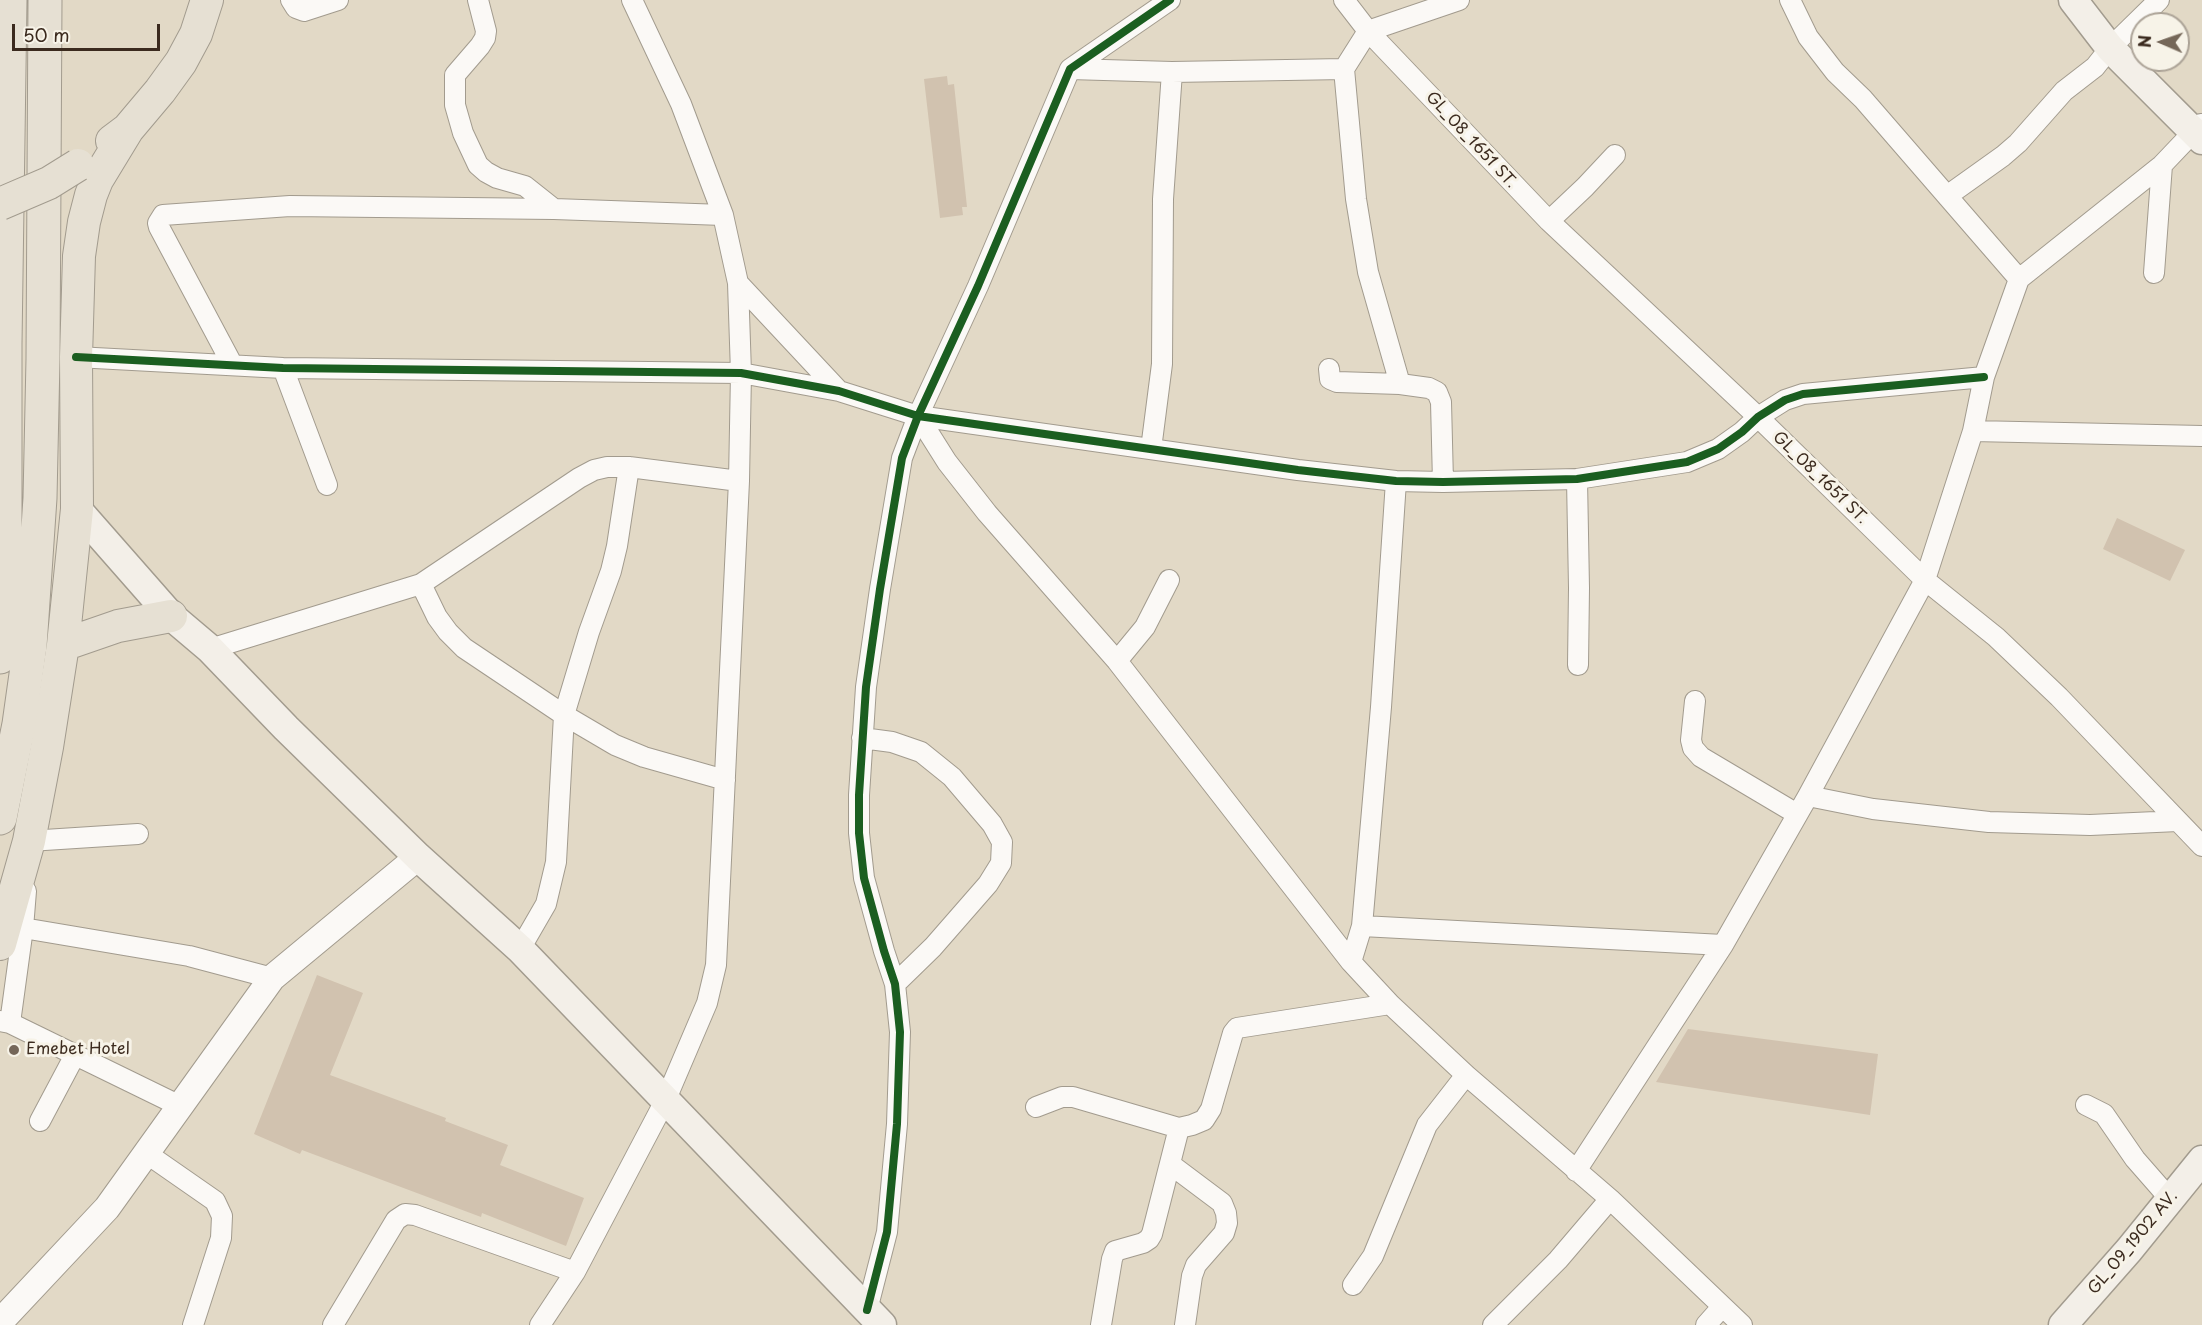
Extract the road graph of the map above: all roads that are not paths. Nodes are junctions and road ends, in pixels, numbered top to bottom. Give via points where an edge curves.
1 (10, 0) edge
2 (45, 0) edge
3 (207, 0) edge
4 (291, 0) edge
5 (338, 0) edge
6 (478, 0) edge
7 (632, 0) edge
8 (1170, 0) edge
9 (1344, 0) edge
10 (1459, 0) edge
11 (1790, 0) edge
12 (2073, 0) edge
13 (2159, 0) edge
14 (1368, 31) junction
15 (2110, 48) junction
16 (1070, 69) junction
17 (1344, 69) junction
18 (1172, 72) junction
19 (128, 129) junction
20 (2199, 132) edge
21 (1615, 155) dead end
22 (2162, 165) junction
23 (1947, 196) junction
24 (0, 204) edge
25 (554, 209) junction
26 (723, 215) junction
27 (1549, 221) junction
28 (2154, 273) dead end
29 (2019, 279) junction
30 (738, 283) junction
31 (76, 357) junction
32 (232, 364) junction
33 (283, 368) junction
34 (1329, 369) dead end
35 (741, 373) junction
36 (1984, 377) junction
37 (1400, 384) junction
38 (839, 391) junction
39 (918, 416) junction
40 (1758, 417) junction
41 (1973, 430) junction
42 (2202, 436) edge
43 (1151, 449) junction
44 (629, 467) junction
45 (1577, 479) junction
46 (739, 481) junction
47 (1396, 481) junction
48 (1443, 482) junction
49 (327, 485) dead end
50 (77, 509) junction
51 (1925, 579) junction
52 (1169, 580) dead end
53 (421, 584) junction
54 (171, 616) junction
55 (63, 645) junction
56 (210, 649) junction
57 (0, 657) edge
58 (1117, 661) junction
59 (1578, 665) dead end
60 (1695, 701) dead end
61 (564, 715) junction
62 (862, 738) junction
63 (725, 780) junction
64 (1808, 796) junction
65 (1797, 814) junction
66 (0, 818) edge
67 (2178, 821) junction
68 (138, 834) dead end
69 (30, 841) junction
70 (2202, 846) edge
71 (418, 857) junction
72 (1362, 926) junction
73 (12, 936) edge
74 (1723, 945) junction
75 (520, 949) junction
76 (1351, 962) junction
77 (272, 978) junction
78 (895, 984) junction
79 (1390, 1004) junction
80 (5, 1022) edge
81 (75, 1055) junction
82 (1466, 1075) junction
83 (666, 1099) junction
84 (2086, 1105) dead end
85 (180, 1106) junction
86 (1036, 1107) dead end
87 (40, 1121) dead end
88 (1179, 1128) junction
89 (146, 1153) junction
90 (2202, 1160) edge
91 (1170, 1164) junction
92 (1576, 1171) junction
93 (1610, 1199) junction
94 (2170, 1199) junction
95 (575, 1272) junction
96 (1353, 1286) dead end
97 (1722, 1306) junction
98 (874, 1318) edge
99 (0, 1322) edge
100 (193, 1325) edge
101 (333, 1325) edge
102 (540, 1325) edge
103 (1101, 1325) edge
104 (1185, 1325) edge
105 (1492, 1325) edge
106 (1706, 1325) edge
107 (1742, 1325) edge
108 (2063, 1325) edge

1 - 57 highway via 5,603
2 - 66 highway via 40,498 30,646
3 - 19 main road via 196,34 181,62
4 - 5 street via 296,8 304,10
6 - 25 street via 485,38 455,75 455,105 462,133 478,165 486,172 525,186
7 - 26 street via 681,104
8 - 16 street
9 - 14 street, GL_08_1651 ST.
10 - 14 street
11 - 23 street via 1808,37 1835,72
12 - 15 main road
13 - 15 street
14 - 17 street
14 - 27 street, GL_08_1651 ST.
15 - 20 main road
15 - 23 street via 2096,67 2064,91 2018,143
16 - 18 street
16 - 39 street
17 - 18 street
17 - 37 street via 1356,199 1368,272
18 - 43 street via 1163,199 1162,364
19 - 24 main road, bridge via 50,183
19 - 31 main road via 97,180 84,222
20 - 22 street
21 - 27 street
22 - 28 street
22 - 29 street
23 - 29 street
25 - 26 street
25 - 32 street via 290,206 163,215 159,227
26 - 30 street
27 - 40 street, GL_08_1651 ST.
29 - 36 street
30 - 35 street
30 - 38 street
31 - 32 street
31 - 50 main road
32 - 33 street
33 - 35 street
33 - 49 street
34 - 37 street via 1330,379 1337,382
35 - 38 street
35 - 46 street
36 - 40 street via 1803,394
36 - 41 street
37 - 48 street via 1437,392 1441,402
38 - 39 street
39 - 43 street
39 - 58 street via 947,462 987,513
39 - 62 street via 902,458 866,687
40 - 45 street via 1718,449 1686,462
40 - 51 street, GL_08_1651 ST.
41 - 42 street
41 - 51 street
43 - 47 street
44 - 46 street
44 - 53 street via 607,467 579,478
44 - 61 street via 618,546
45 - 48 street
45 - 59 street
46 - 63 street
47 - 48 street
47 - 72 street
50 - 54 main road
50 - 55 main road
51 - 64 street
51 - 67 street, GL_08_1651 ST. via 1996,637 2059,697
52 - 58 street via 1145,627
53 - 56 street
53 - 61 street via 437,617 464,648
54 - 55 main road via 118,626
54 - 56 main road
55 - 69 main road
56 - 71 main road
58 - 76 street
60 - 65 street via 1691,740 1701,757
61 - 63 street via 644,757
61 - 75 street via 556,862 546,904
62 - 78 street via 859,833 864,878
62 - 78 street via 892,742 921,752 952,777 992,824 1002,842 1000,863 988,884
63 - 83 street via 716,965 707,1003
64 - 65 street
64 - 67 street via 1873,809 1989,822 2090,825
65 - 74 street
67 - 70 street, GL_08_1651 ST.
68 - 69 street
69 - 73 main road
71 - 75 main road
71 - 77 street
72 - 74 street
72 - 76 street
73 - 77 street via 189,956
73 - 80 street
74 - 92 street
75 - 83 main road
76 - 79 street
77 - 85 street
78 - 98 street via 900,1032 897,1124
79 - 82 street
79 - 88 street via 1237,1028 1211,1109 1204,1120
80 - 81 street
81 - 85 street
81 - 87 street
82 - 92 street
82 - 96 street via 1427,1125 1373,1256
83 - 95 street
83 - 98 main road
84 - 94 street via 2104,1114 2135,1160
85 - 89 street
86 - 88 street via 1073,1097
88 - 91 street
89 - 99 street via 107,1208
89 - 100 street via 215,1202 222,1216 221,1238
90 - 94 main road, GL_09_1902 AV.
91 - 103 street via 1149,1239 1115,1251
91 - 104 street via 1222,1203 1227,1223 1224,1233 1196,1265
92 - 93 street
93 - 97 street
93 - 105 street via 1558,1260
94 - 108 main road, GL_09_1902 AV.
95 - 101 street via 405,1214 396,1220
95 - 102 street
97 - 106 street
97 - 107 street

